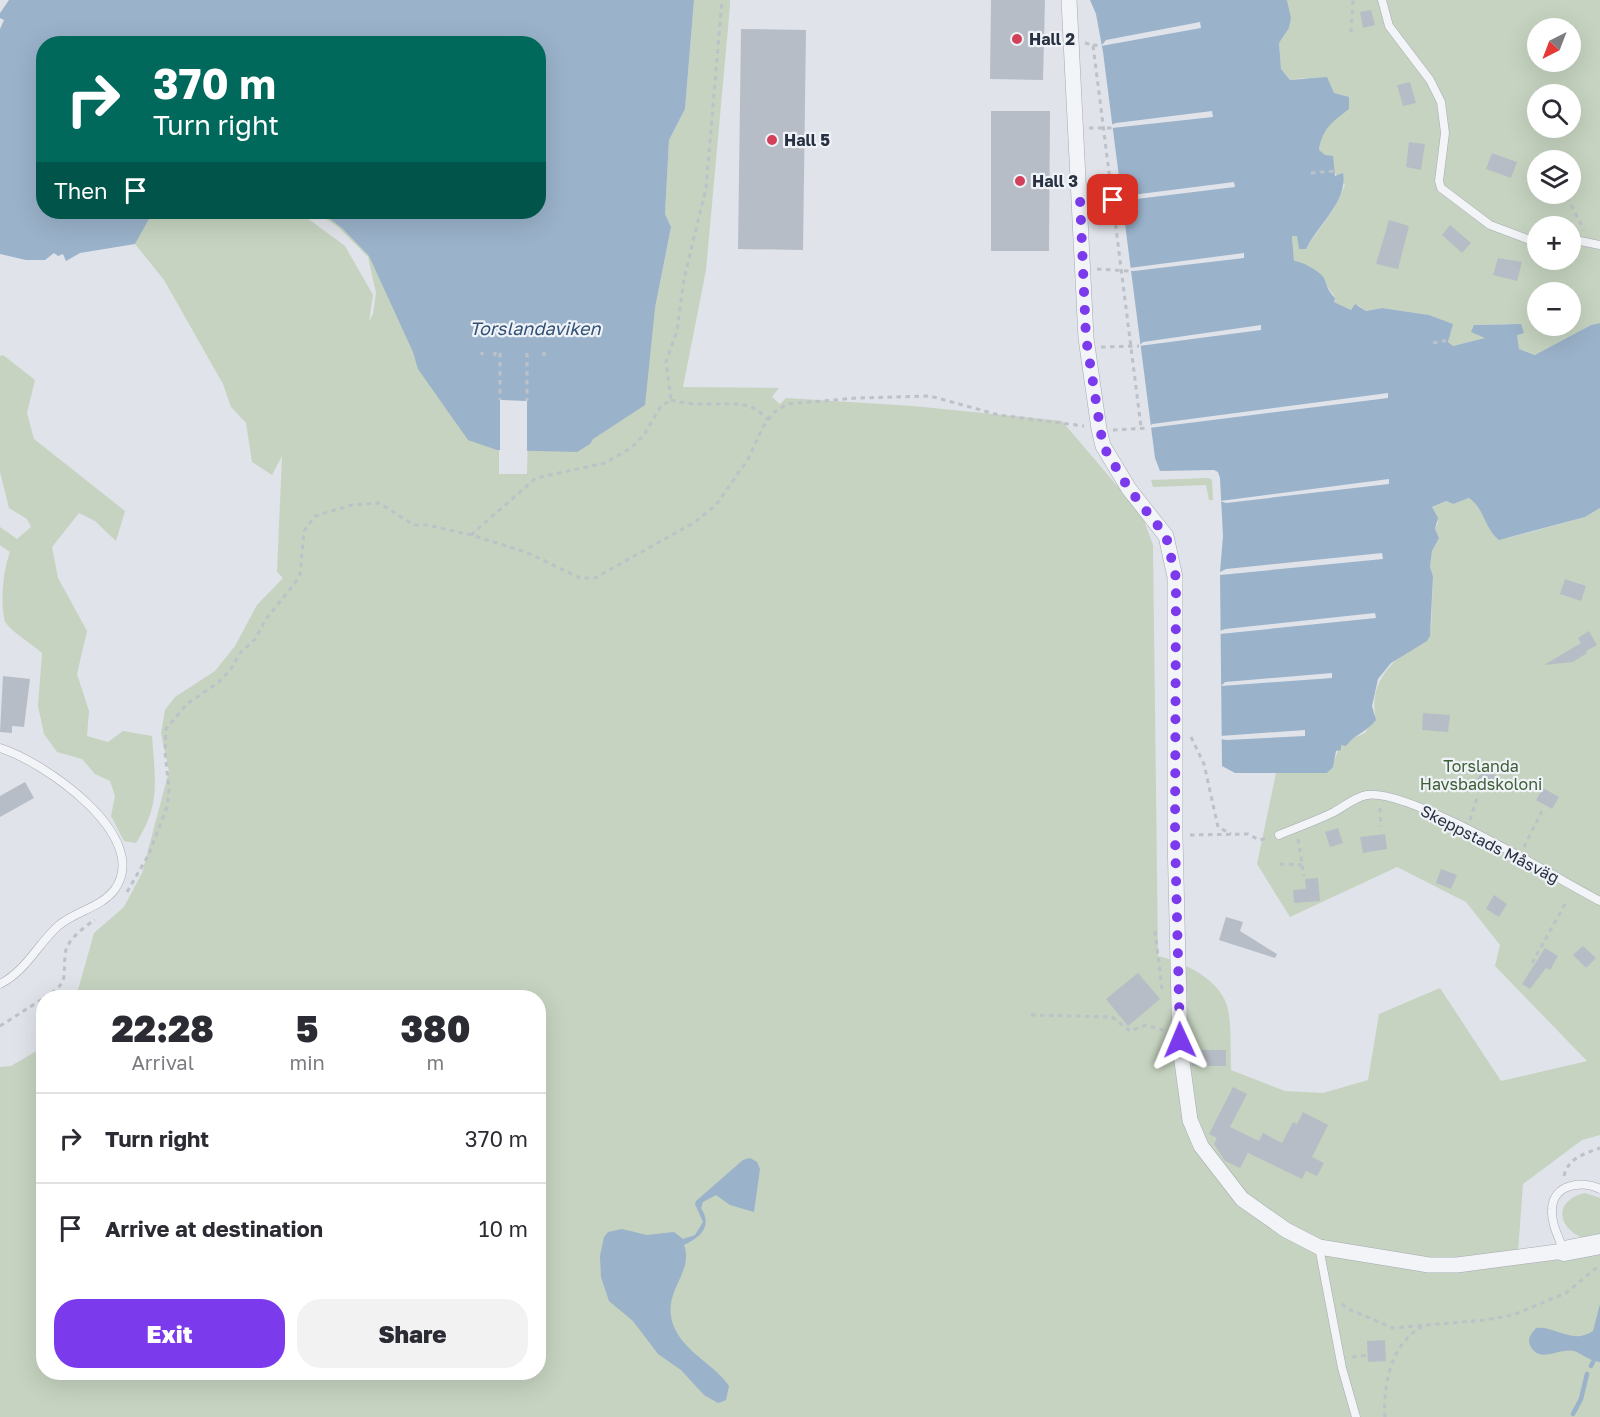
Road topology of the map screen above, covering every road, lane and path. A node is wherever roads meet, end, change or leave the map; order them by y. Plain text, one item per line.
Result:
1 (722, 0) edge
2 (1069, 0) edge
3 (1353, 0) edge
4 (1382, 0) edge
5 (1351, 32) dead end
6 (1071, 39) junction
7 (1093, 45) junction
8 (1101, 46) dead end
9 (1076, 128) junction
10 (1104, 128) junction
11 (1112, 128) dead end
12 (1335, 171) dead end
13 (1311, 173) dead end
14 (1080, 199) junction
15 (1113, 200) junction
16 (1120, 201) dead end
17 (1571, 204) edge
18 (1527, 239) edge
19 (1581, 240) edge
20 (1585, 241) junction
21 (1600, 245) edge
22 (1083, 269) junction
23 (1121, 270) junction
24 (1129, 271) dead end
25 (1449, 340) dead end
26 (1433, 343) dead end
27 (1131, 346) junction
28 (1139, 346) dead end
29 (1088, 347) junction
30 (527, 353) dead end
31 (497, 354) dead end
32 (500, 400) dead end
33 (671, 400) junction
34 (527, 401) dead end
35 (768, 420) junction
36 (1141, 427) junction
37 (1149, 428) dead end
38 (1099, 429) junction
39 (471, 535) junction
40 (1190, 734) dead end
41 (0, 748) edge
42 (1379, 795) junction
43 (1478, 795) dead end
44 (1542, 812) dead end
45 (1381, 827) dead end
46 (1296, 828) junction
47 (1466, 829) junction
48 (1231, 834) junction
49 (1175, 836) junction
50 (1279, 836) joint
51 (1519, 857) junction
52 (1280, 864) dead end
53 (1302, 865) junction
54 (1304, 876) dead end
55 (124, 898) dead end
56 (1600, 901) edge
57 (1569, 906) dead end
58 (103, 914) dead end
59 (1532, 963) dead end
60 (0, 984) edge
61 (54, 990) edge
62 (36, 1003) edge
63 (1031, 1015) dead end
64 (0, 1026) edge
65 (1180, 1040) junction
66 (1600, 1148) edge
67 (1568, 1186) junction
68 (1600, 1189) edge
69 (1600, 1244) edge
70 (1319, 1247) junction
71 (1564, 1251) junction
72 (1600, 1265) edge
73 (1328, 1292) junction
74 (1424, 1327) junction
75 (1368, 1355) dead end
76 (1341, 1358) junction
77 (1356, 1417) edge
78 (1385, 1417) edge

1 - 33 path
2 - 6 street
3 - 5 path
4 - 18 lane
6 - 7 path
6 - 9 street
7 - 8 path
7 - 10 path
9 - 10 path
9 - 14 street
10 - 11 path
10 - 15 path
12 - 13 path
14 - 15 path
14 - 22 street
15 - 16 path
15 - 23 path
17 - 20 path
19 - 20 lane
20 - 21 lane
22 - 23 path
22 - 29 street
23 - 24 path
23 - 27 path
25 - 26 path
27 - 28 path
27 - 29 path
27 - 36 path
29 - 38 street
30 - 34 path
31 - 32 path
33 - 35 path
33 - 39 path
35 - 38 path
35 - 39 path
36 - 37 path
36 - 38 path
38 - 49 street
39 - 55 path
40 - 48 path
41 - 60 lane
42 - 45 path
42 - 46 lane
42 - 47 lane, Skeppstads Måsväg
43 - 47 path
44 - 51 path
46 - 50 lane
46 - 53 path
47 - 51 lane, Skeppstads Måsväg
48 - 49 path
48 - 50 path
49 - 65 street
51 - 56 lane, Skeppstads Måsväg
52 - 53 path
53 - 54 path
57 - 59 path
58 - 61 path
62 - 64 path
63 - 65 path
65 - 70 street
66 - 67 path
67 - 68 lane
67 - 71 lane
69 - 71 street
70 - 71 street
70 - 73 lane
72 - 74 path
73 - 74 path
73 - 76 lane
74 - 78 path
75 - 76 path
76 - 77 lane

